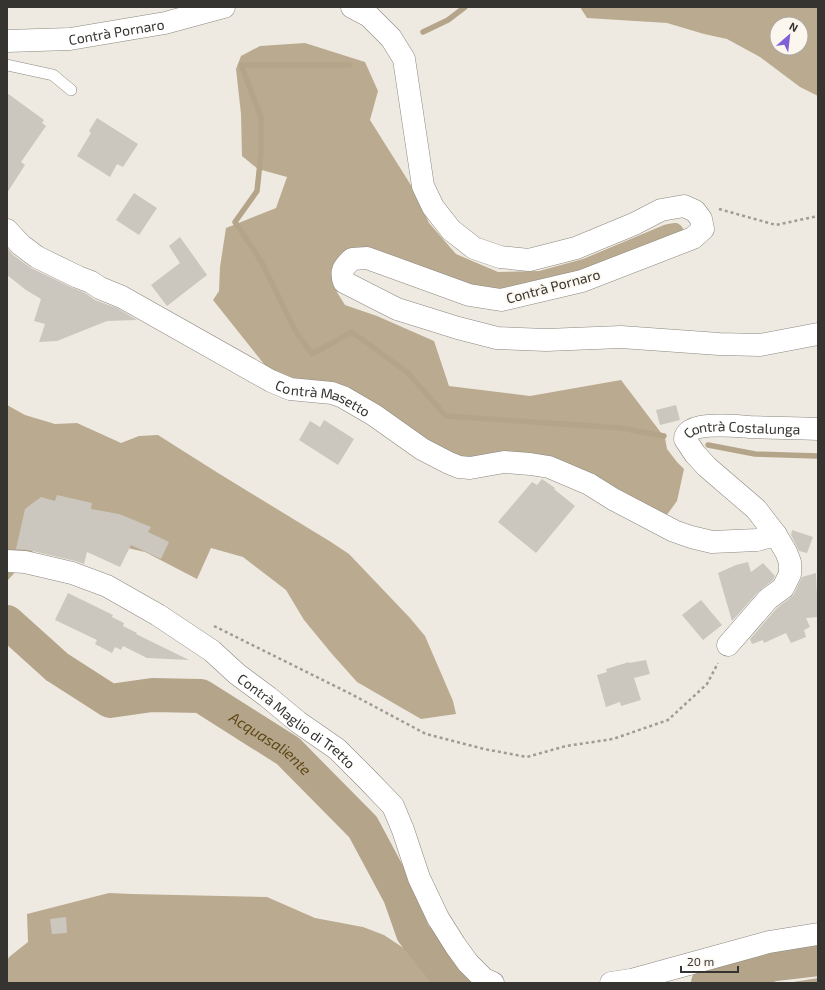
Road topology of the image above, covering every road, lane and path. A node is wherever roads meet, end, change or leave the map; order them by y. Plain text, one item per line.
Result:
1 (224, 7) edge
2 (352, 7) edge
3 (7, 41) edge
4 (7, 65) edge
5 (71, 90) dead end
6 (818, 216) edge
7 (701, 219) junction
8 (7, 230) edge
9 (818, 334) edge
10 (818, 429) edge
11 (776, 535) junction
12 (7, 562) edge
13 (214, 626) dead end
14 (728, 645) joint
15 (818, 934) edge
16 (493, 983) edge
17 (611, 983) edge

1 - 3 street, Contrà Pornaro
2 - 7 street
4 - 5 lane
6 - 7 path
7 - 9 street, Contrà Pornaro
8 - 11 street, Contrà Masetto
10 - 11 street, Contrà Costalunga
11 - 14 street, Contrà Costalunga
12 - 16 street, Contrà Maglio di Tretto
13 - 14 path
15 - 17 street

